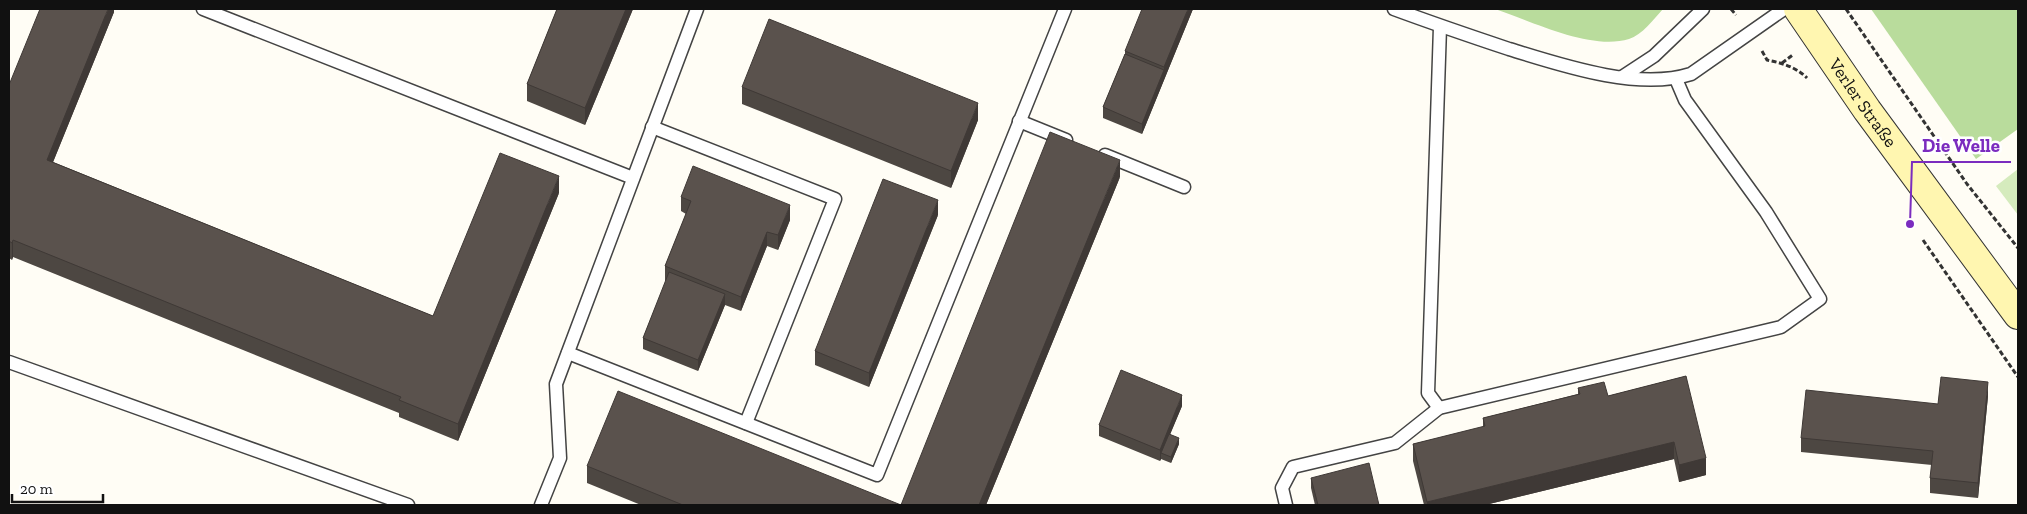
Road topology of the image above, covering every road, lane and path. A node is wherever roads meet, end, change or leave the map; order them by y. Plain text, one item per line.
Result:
1 (203, 9) edge
2 (697, 9) edge
3 (1065, 9) edge
4 (1394, 9) edge
5 (1703, 9) edge
6 (1731, 9) edge
7 (1784, 9) edge
8 (1798, 9) edge
9 (1846, 9) edge
10 (1736, 15) dead end
11 (1440, 26) junction
12 (1764, 53) dead end
13 (1788, 58) dead end
14 (1782, 63) junction
15 (1622, 77) junction
16 (1676, 79) junction
17 (1812, 83) dead end
18 (1020, 121) junction
19 (652, 127) junction
20 (1074, 143) edge
21 (1093, 150) edge
22 (633, 178) junction
23 (1184, 187) dead end
24 (2018, 248) edge
25 (2018, 315) edge
26 (568, 353) junction
27 (9, 362) edge
28 (1439, 408) junction
29 (746, 423) junction
30 (408, 505) edge
31 (541, 505) edge
32 (1286, 505) edge

1 - 22 lane
2 - 19 lane
3 - 18 lane
4 - 11 lane
5 - 15 lane
6 - 10 path
7 - 16 lane
8 - 25 main road, Verler Straße
9 - 24 path
11 - 15 lane
11 - 28 lane
12 - 14 path
13 - 14 path
14 - 17 path
15 - 16 lane
16 - 28 lane
18 - 20 lane
18 - 29 lane
19 - 22 lane
19 - 29 lane
21 - 23 lane
22 - 26 lane
26 - 29 lane
26 - 31 lane
27 - 30 lane
28 - 32 lane

